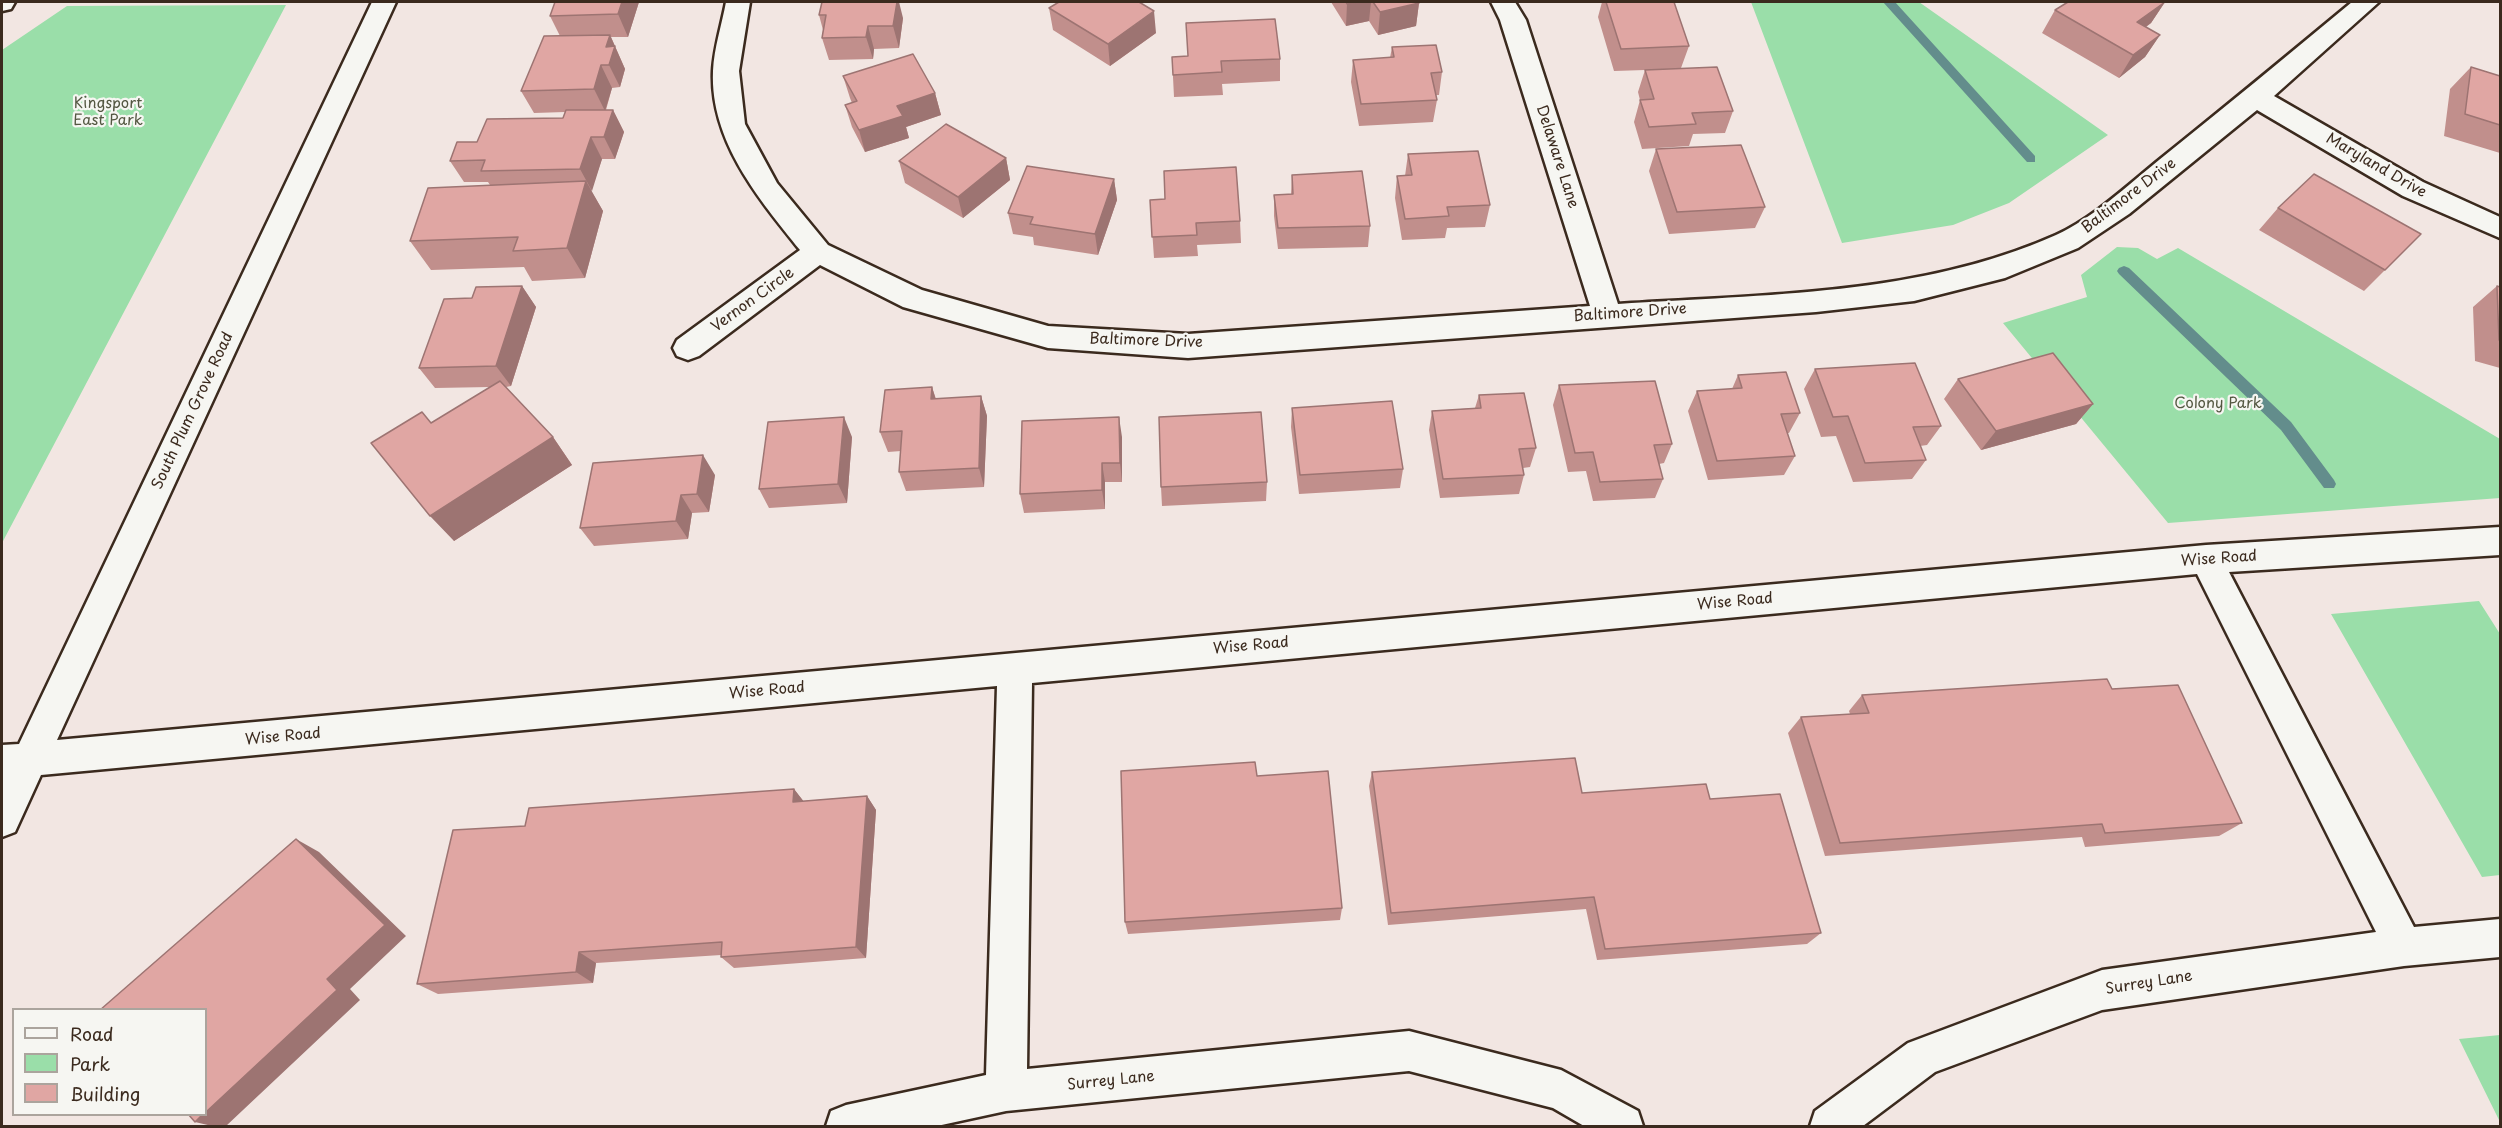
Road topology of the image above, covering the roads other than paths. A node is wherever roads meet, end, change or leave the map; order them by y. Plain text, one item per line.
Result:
1 (384, 2) edge
2 (738, 2) edge
3 (1503, 2) edge
4 (2367, 2) edge
5 (2256, 97) junction
6 (2500, 228) edge
7 (818, 252) junction
8 (1607, 314) junction
9 (688, 348) dead end
10 (2500, 541) edge
11 (2206, 559) junction
12 (1015, 668) junction
13 (15, 761) edge
14 (2, 820) edge
15 (2500, 939) edge
16 (2404, 947) junction
17 (1006, 1092) junction
18 (846, 1126) edge
19 (1623, 1126) edge
20 (1830, 1126) edge

1 - 13 street, South Plum Grove Road
2 - 7 street
3 - 8 street, Delaware Lane
4 - 5 street, Baltimore Drive
5 - 6 street, Maryland Drive
5 - 8 street, Baltimore Drive
7 - 8 street, Baltimore Drive
7 - 9 street, Vernon Circle
10 - 11 street, Wise Road
11 - 12 street, Wise Road
11 - 16 street
12 - 13 street, Wise Road
12 - 17 street
13 - 14 street, South Plum Grove Road
15 - 16 street, Surrey Lane
16 - 20 street, Surrey Lane
17 - 18 street, Surrey Lane
17 - 19 street, Surrey Lane

